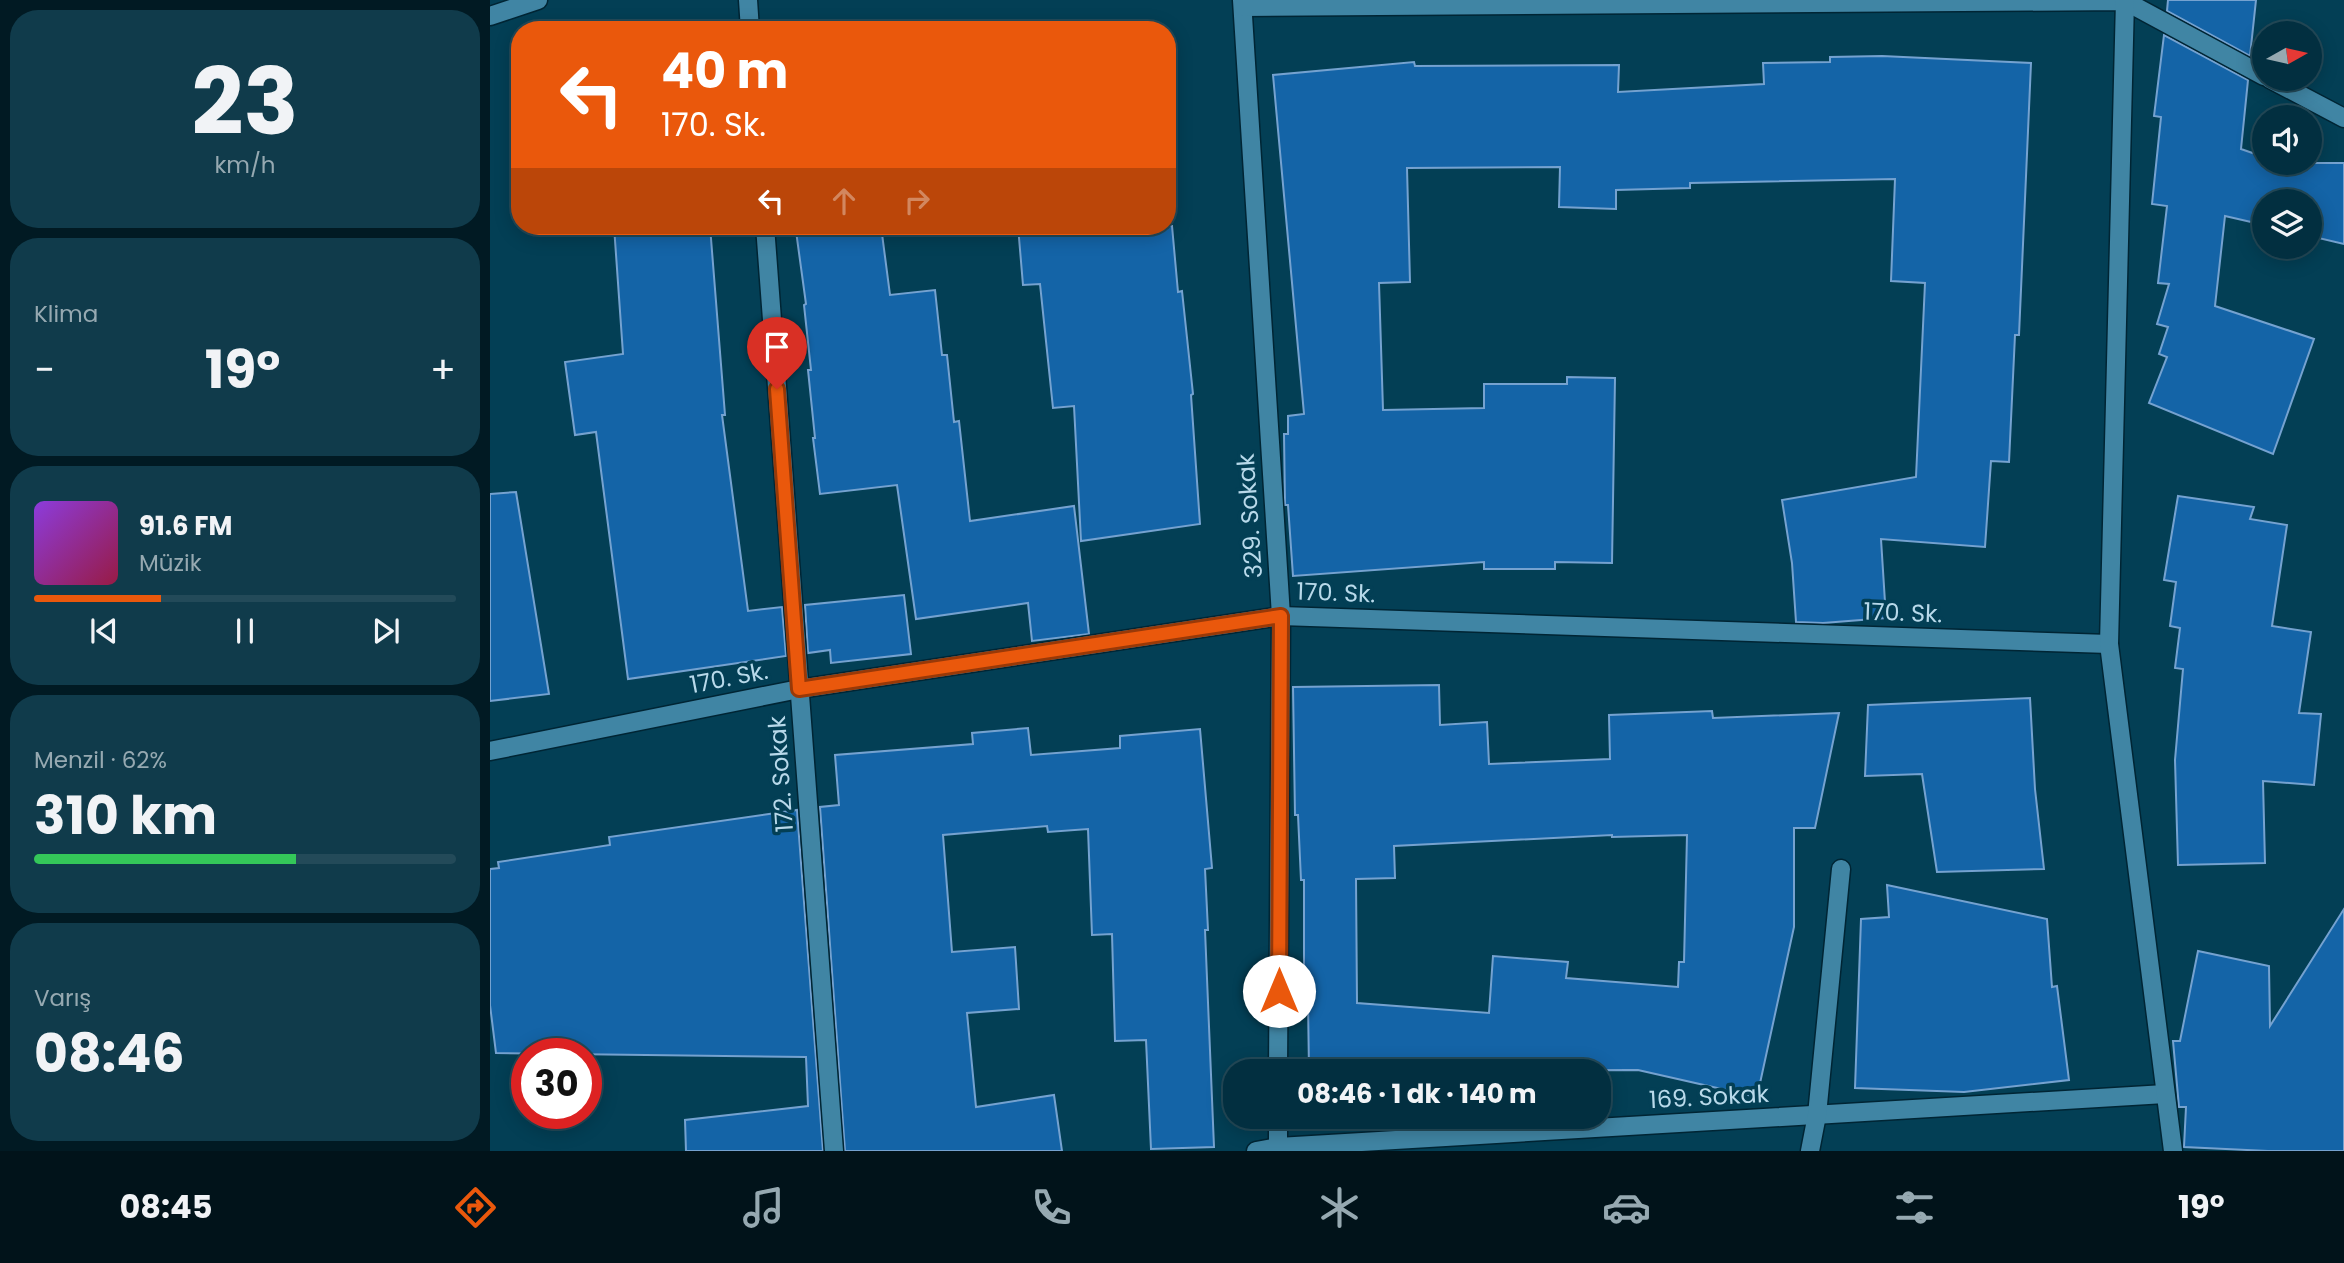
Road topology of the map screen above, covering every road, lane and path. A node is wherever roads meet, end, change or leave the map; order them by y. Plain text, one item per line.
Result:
1 (538, 0) edge
2 (748, 0) edge
3 (2125, 0) edge
4 (1242, 3) edge
5 (490, 16) edge
6 (749, 21) edge
7 (2252, 69) edge
8 (2293, 91) edge
9 (2344, 118) edge
10 (766, 235) edge
11 (1281, 616) junction
12 (2109, 644) junction
13 (799, 689) junction
14 (490, 751) edge
15 (1841, 869) dead end
16 (1278, 1059) edge
17 (2165, 1094) junction
18 (1818, 1115) junction
19 (1278, 1129) edge
20 (1278, 1149) edge
21 (834, 1151) edge
22 (1256, 1151) edge
23 (1810, 1151) edge
24 (2173, 1151) edge

1 - 5 street
2 - 6 street
3 - 4 street
3 - 7 street
3 - 12 street
4 - 11 street, 329. Sokak
8 - 9 street
10 - 13 street, 172. Sokak
11 - 12 street, 170. Sk.
11 - 13 street, 170. Sk.
11 - 16 street, 329. Sokak
12 - 17 street
13 - 14 street, 170. Sk.
13 - 21 street, 172. Sokak
15 - 18 street
17 - 18 street, 169. Sokak
17 - 24 street
18 - 20 street, 169. Sokak
18 - 23 street
19 - 20 street
20 - 22 street, 169. Sokak

